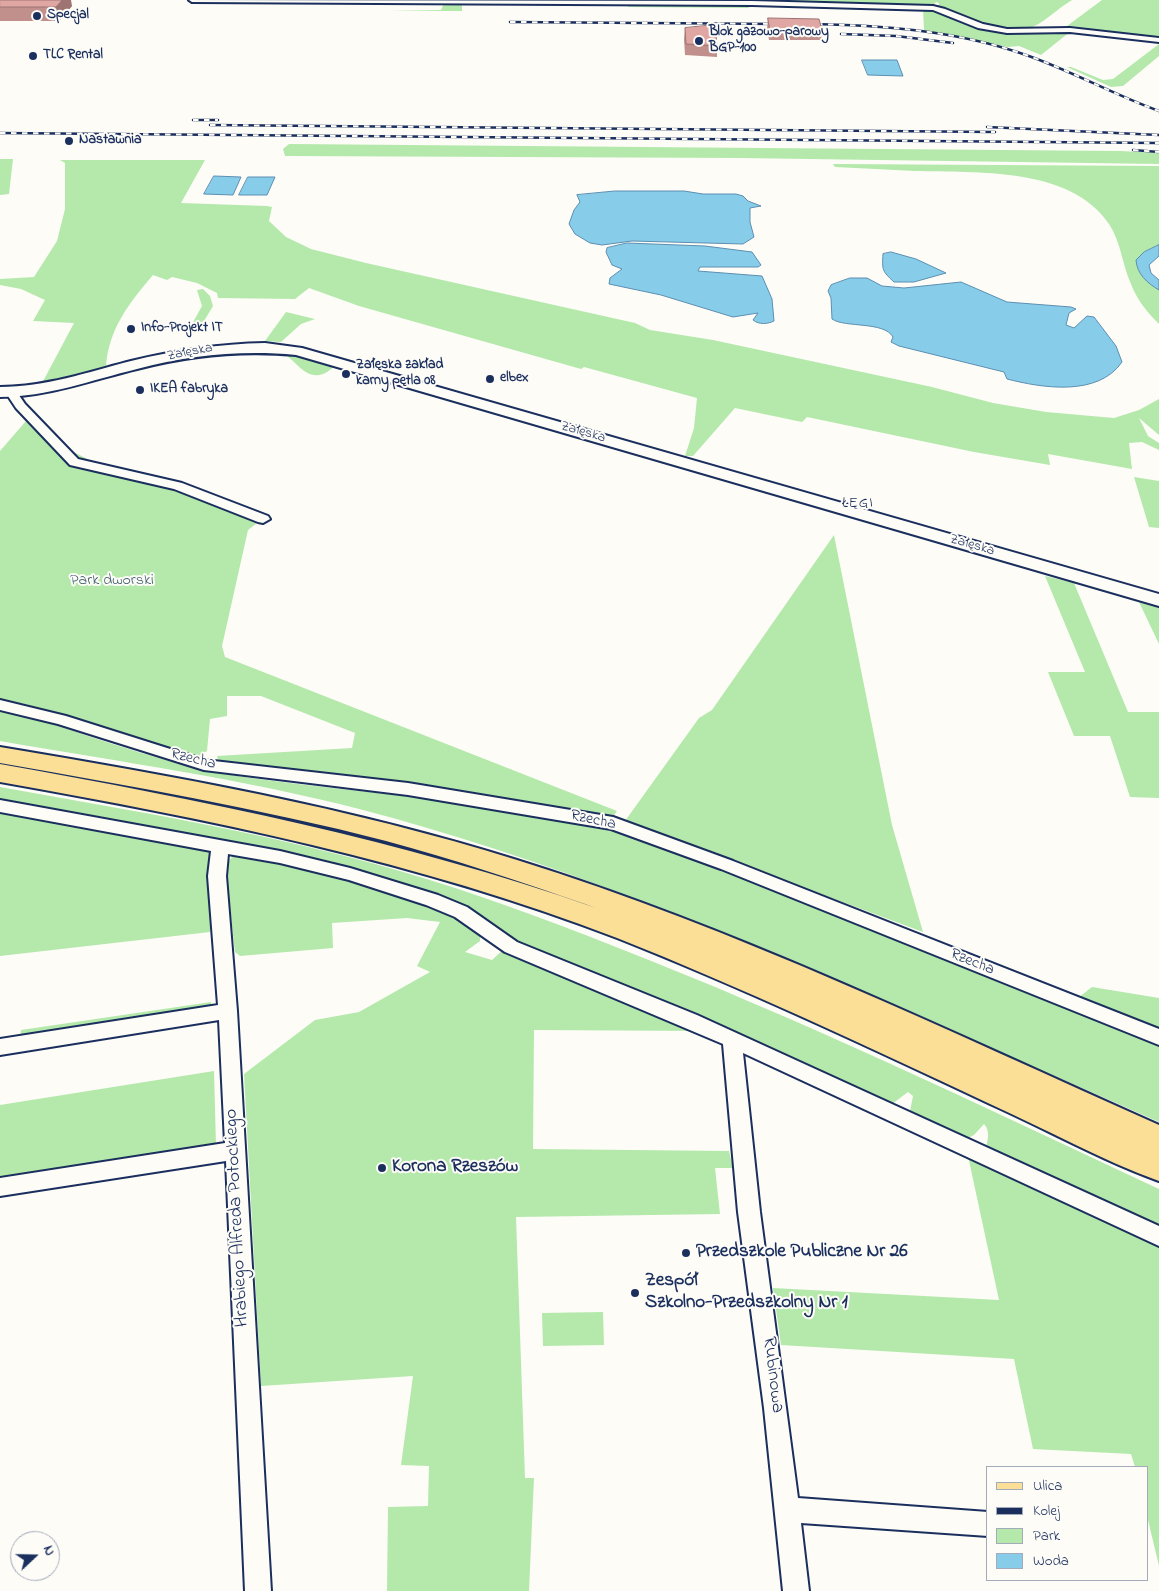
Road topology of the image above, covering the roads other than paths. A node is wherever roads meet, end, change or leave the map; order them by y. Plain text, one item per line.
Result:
1 (192, 0) edge
2 (1159, 40) edge
3 (6, 392) edge
4 (263, 519) dead end
5 (1159, 600) edge
6 (0, 705) edge
7 (0, 755) edge
8 (0, 773) edge
9 (0, 806) edge
10 (220, 846) junction
11 (228, 1011) junction
12 (1159, 1037) edge
13 (732, 1039) junction
14 (0, 1046) edge
15 (1159, 1140) edge
16 (234, 1151) junction
17 (1159, 1167) edge
18 (0, 1187) edge
19 (1159, 1236) edge
20 (787, 1510) junction
21 (986, 1524) edge
22 (258, 1591) edge
23 (796, 1591) edge

1 - 2 street
3 - 4 street
3 - 5 street, Załęska
6 - 12 street, Rzecha
7 - 15 main road
8 - 17 main road
9 - 10 street
10 - 11 street, Hrabiego Alfreda Potockiego
10 - 13 street
11 - 14 street
11 - 16 street, Hrabiego Alfreda Potockiego
13 - 19 street
13 - 20 street, Rubinowa
16 - 18 street
16 - 22 street, Hrabiego Alfreda Potockiego
20 - 21 street
20 - 23 street, Rubinowa

